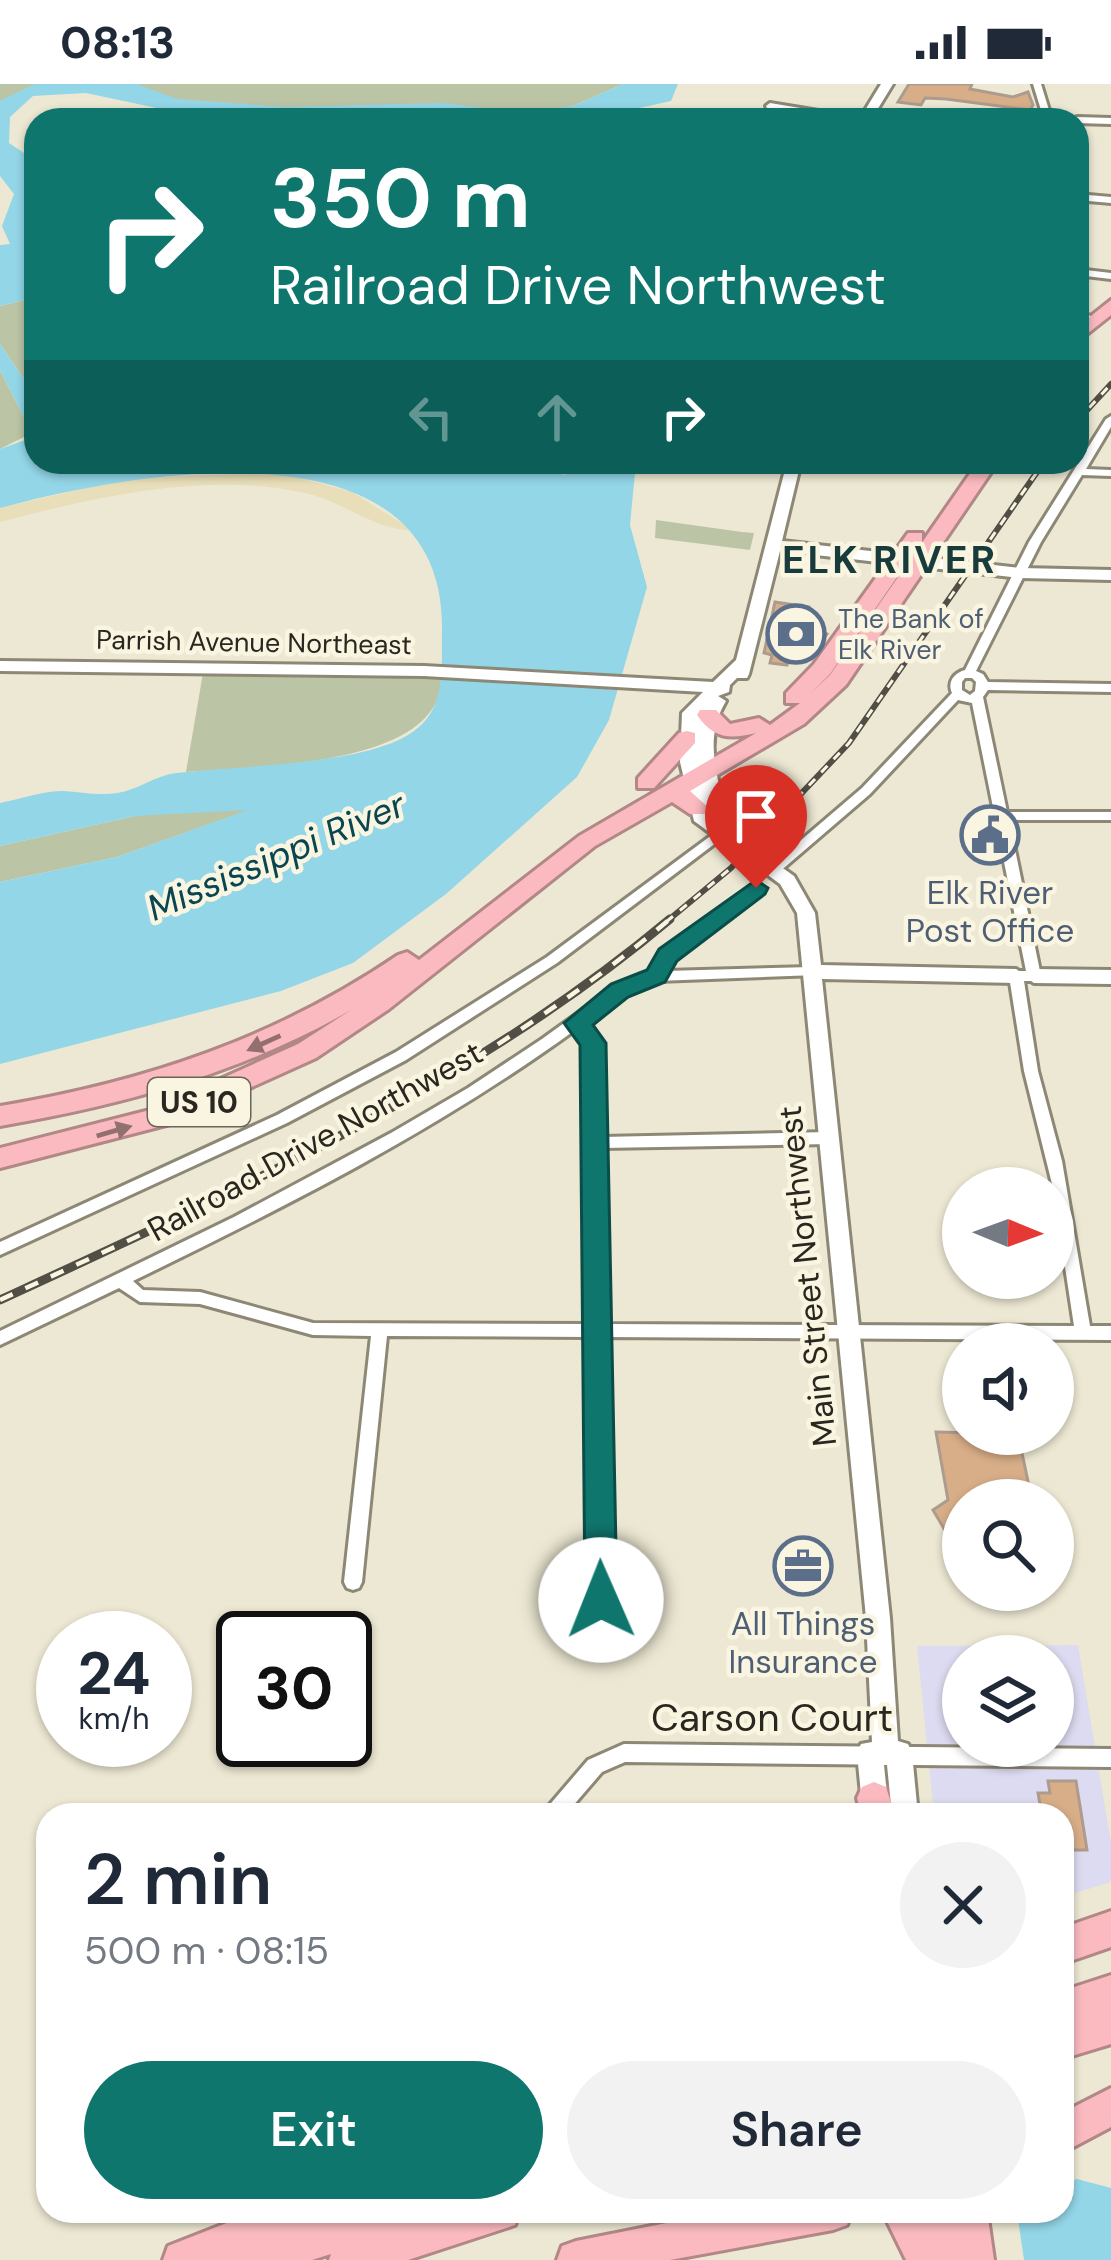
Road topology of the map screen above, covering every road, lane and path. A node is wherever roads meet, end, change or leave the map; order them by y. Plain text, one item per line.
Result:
1 (770, 106) dead end
2 (782, 108) edge
3 (1111, 279) edge
4 (1089, 306) edge
5 (1111, 419) edge
6 (1089, 458) edge
7 (791, 474) edge
8 (959, 474) edge
9 (978, 474) edge
10 (1080, 474) edge
11 (772, 545) junction
12 (910, 560) junction
13 (1021, 573) junction
14 (1111, 575) edge
15 (0, 666) edge
16 (968, 675) junction
17 (686, 684) junction
18 (723, 688) junction
19 (1111, 688) edge
20 (982, 691) junction
21 (958, 693) junction
22 (703, 708) junction
23 (759, 725) junction
24 (696, 760) junction
25 (656, 788) junction
26 (698, 809) junction
27 (1003, 816) junction
28 (1111, 816) edge
29 (720, 833) junction
30 (773, 869) junction
31 (756, 888) dead end
32 (812, 972) junction
33 (656, 976) junction
34 (1025, 976) junction
35 (1111, 977) edge
36 (577, 1023) junction
37 (0, 1116) edge
38 (829, 1138) junction
39 (595, 1143) junction
40 (0, 1158) edge
41 (0, 1249) edge
42 (120, 1280) junction
43 (595, 1329) junction
44 (849, 1329) junction
45 (380, 1330) junction
46 (1083, 1334) junction
47 (1111, 1334) edge
48 (0, 1338) edge
49 (353, 1582) dead end
50 (601, 1600) dead end
51 (885, 1753) junction
52 (1111, 1758) edge
53 (563, 1803) edge
54 (883, 1803) edge
55 (1111, 1919) edge
56 (1074, 1927) edge
57 (1111, 1929) edge
58 (1074, 1942) edge
59 (1111, 1993) edge
60 (1074, 2004) edge
61 (1111, 2026) edge
62 (1074, 2038) edge
63 (276, 2223) edge
64 (369, 2223) edge
65 (464, 2223) edge
66 (714, 2223) edge
67 (777, 2223) edge
68 (910, 2223) edge
69 (923, 2223) edge
70 (941, 2223) edge
71 (952, 2223) edge
72 (964, 2223) edge
73 (967, 2223) edge
74 (652, 2244) junction
75 (182, 2260) edge
76 (251, 2260) edge
77 (348, 2260) edge
78 (576, 2260) edge
79 (926, 2260) edge
80 (946, 2260) edge
81 (957, 2260) edge
82 (966, 2260) edge
83 (975, 2260) edge

1 - 2 street
3 - 4 highway
5 - 6 street
7 - 11 main road
8 - 12 highway, US 10
9 - 12 highway, US 10
10 - 13 street
11 - 12 main road
11 - 18 main road
12 - 13 main road
12 - 23 highway, US 10
12 - 24 highway, US 10
13 - 14 main road
13 - 16 street
15 - 17 main road, Parrish Avenue Northeast
16 - 20 street
16 - 21 street
17 - 18 main road, Parrish Avenue Northeast
17 - 22 main road
18 - 22 main road
19 - 20 street
20 - 21 street
20 - 27 street
21 - 30 street
22 - 23 highway
22 - 24 main road
23 - 24 highway, US 10
24 - 25 highway, US 10
24 - 26 main road
24 - 29 main road
25 - 26 highway
25 -> 37 highway, US 10
40 -> 25 highway, US 10
26 - 29 main road, Main Street Northwest
27 - 28 street
27 - 34 street
29 - 30 main road, Main Street Northwest
29 - 41 street
30 - 32 main road, Main Street Northwest
31 - 33 street, Railroad Drive Northwest
32 - 33 street
32 - 34 main road
32 - 38 main road, Main Street Northwest
33 - 36 street, Railroad Drive Northwest
34 - 35 main road
34 - 46 street
36 - 39 street
36 - 42 street, Railroad Drive Northwest
38 - 39 street
38 - 44 main road, Main Street Northwest
39 - 43 street
42 - 45 street
42 - 48 street, Railroad Drive Northwest
43 - 44 street
43 - 45 street
43 - 50 street
44 - 46 street
44 - 51 main road, Main Street Northwest
45 - 49 street
46 - 47 street
51 - 52 street, Carson Court
51 - 53 street, Carson Court
51 - 54 main road, Main Street Northwest
55 - 56 highway
57 - 58 highway
59 - 60 highway
61 - 62 highway
63 - 75 highway
64 - 76 highway
65 - 77 highway
66 - 74 highway
67 - 74 highway
68 - 79 highway
69 - 79 main road
70 - 80 highway
71 - 81 highway
72 - 82 main road
73 - 83 highway
74 - 78 highway

